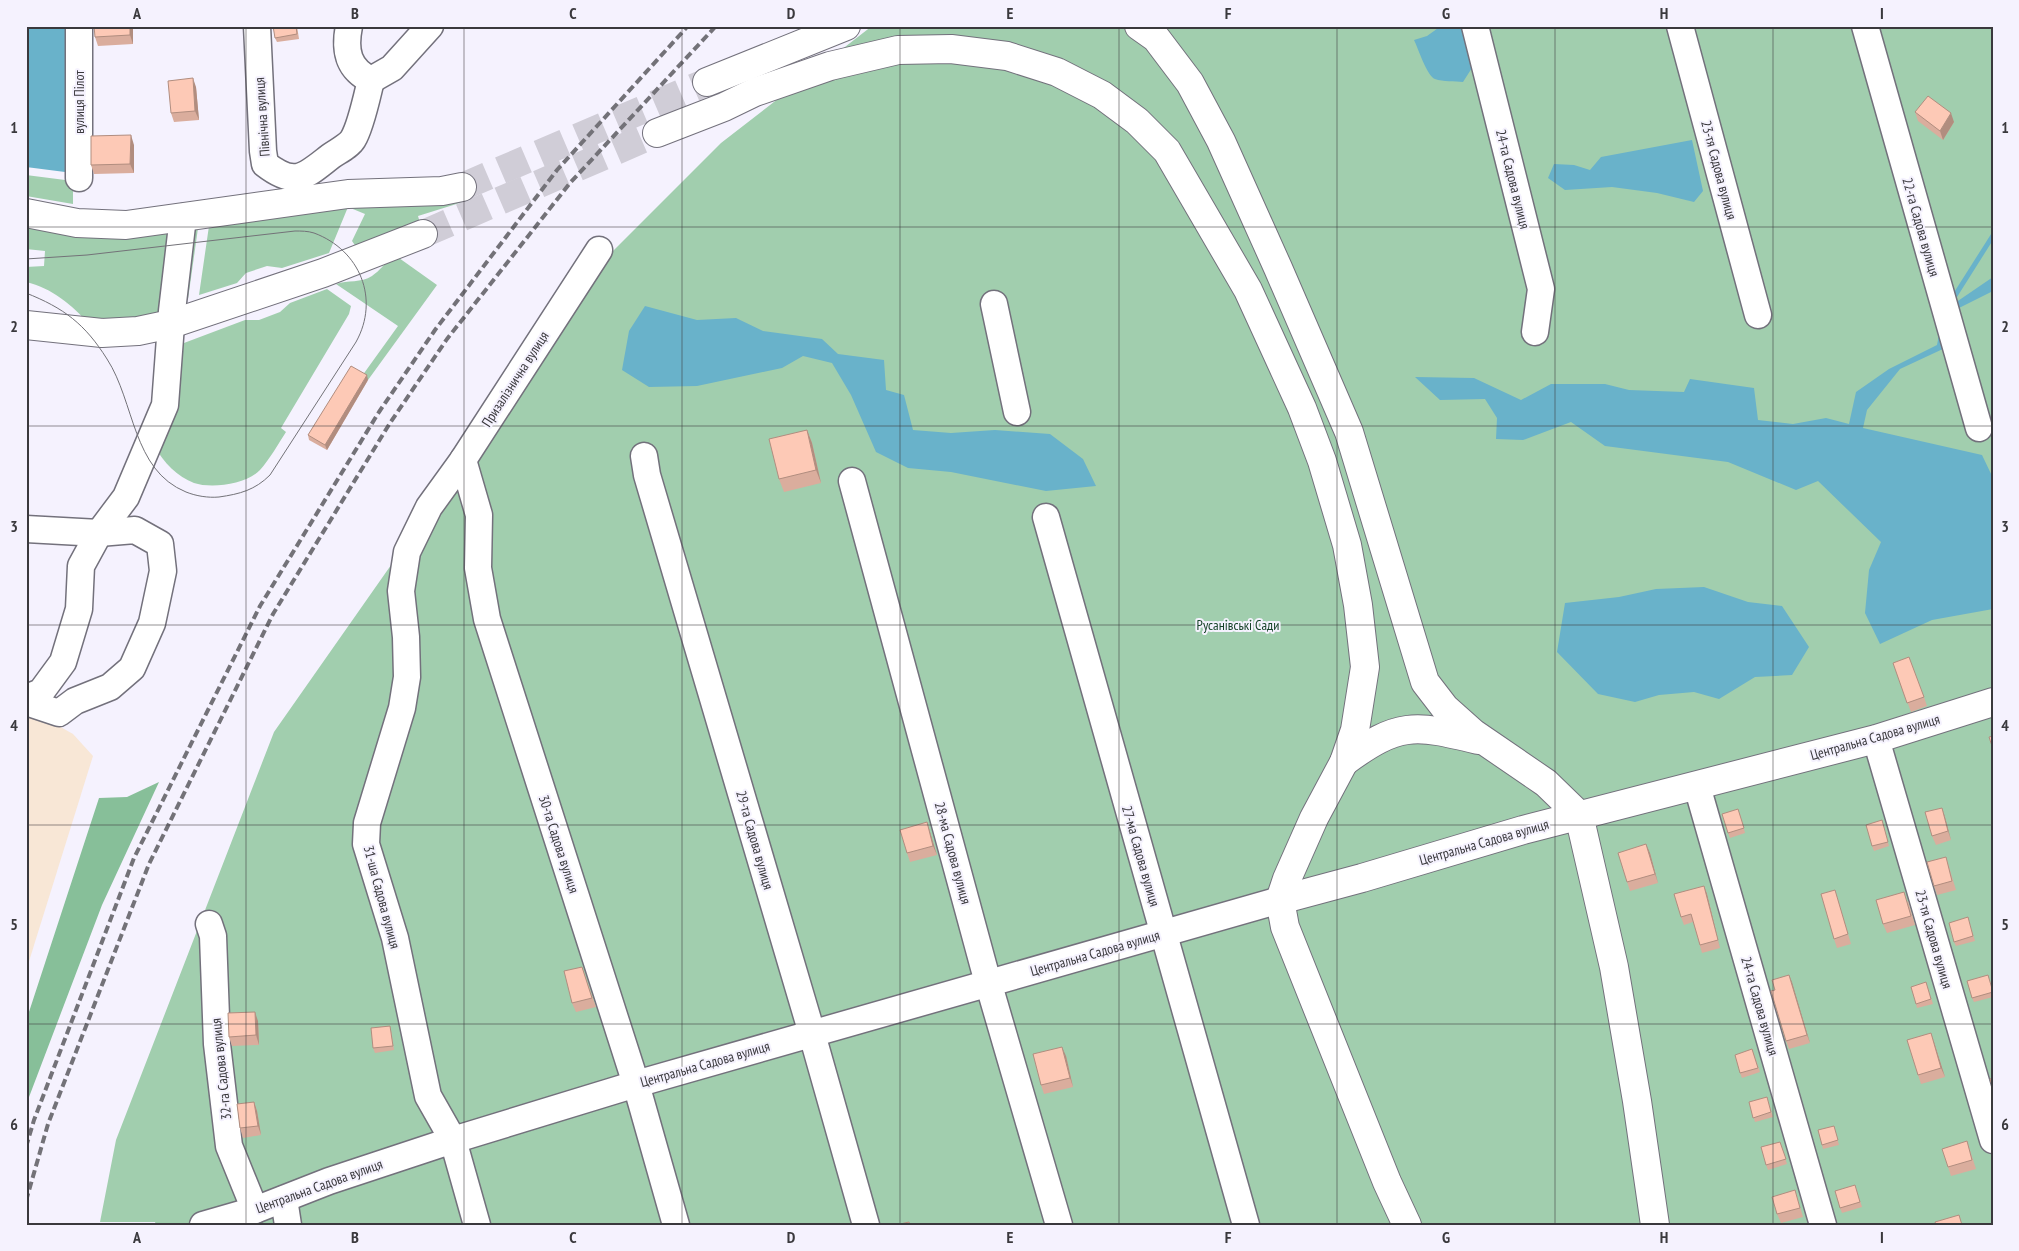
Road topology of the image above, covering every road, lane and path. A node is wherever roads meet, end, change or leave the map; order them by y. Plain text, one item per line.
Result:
1 (79, 26) edge
2 (257, 26) edge
3 (349, 26) edge
4 (430, 26) edge
5 (846, 26) edge
6 (1139, 26) edge
7 (1475, 26) edge
8 (1680, 26) edge
9 (1865, 26) edge
10 (371, 80) junction
11 (707, 82) tunnel mouth
12 (657, 133) tunnel mouth
13 (79, 178) dead end
14 (462, 187) tunnel mouth
15 (26, 213) edge
16 (183, 217) junction
17 (423, 234) tunnel mouth
18 (599, 250) dead end
19 (994, 304) dead end
20 (1758, 314) dead end
21 (171, 324) junction
22 (26, 325) edge
23 (1535, 332) dead end
24 (1017, 412) dead end
25 (1979, 428) dead end
26 (644, 456) dead end
27 (463, 460) junction
28 (852, 481) dead end
29 (429, 507) joint
30 (1046, 517) dead end
31 (26, 529) edge
32 (99, 533) junction
33 (26, 698) edge
34 (26, 702) edge
35 (1993, 702) edge
36 (1876, 739) junction
37 (1484, 742) junction
38 (1344, 762) junction
39 (1697, 786) junction
40 (1579, 815) junction
41 (1280, 900) junction
42 (208, 924) dead end
43 (1163, 934) junction
44 (988, 983) junction
45 (812, 1034) junction
46 (636, 1084) junction
47 (453, 1140) junction
48 (1993, 1140) edge
49 (284, 1198) junction
50 (255, 1210) junction
51 (203, 1225) edge
52 (288, 1225) edge
53 (477, 1225) edge
54 (676, 1225) edge
55 (866, 1225) edge
56 (1058, 1225) edge
57 (1246, 1225) edge
58 (1407, 1225) edge
59 (1655, 1225) edge
60 (1823, 1225) edge

1 - 13 street, вулиця Пілот
2 - 10 street, Північна вулиця
3 - 10 street
4 - 10 street
5 - 11 main road
6 - 37 main road
7 - 23 street, 24-та Садова вулиця
8 - 20 street, 23-тя Садова вулиця
9 - 25 street, 22-га Садова вулиця
12 - 38 main road
14 - 16 main road
15 - 16 main road
16 - 21 street
17 - 21 main road
18 - 27 street, Призалізнична вулиця
19 - 24 street
21 - 22 main road
21 - 32 street
26 - 45 street, 29-та Садова вулиця
27 - 29 street, Призалізнична вулиця
27 - 46 street, 30-та Садова вулиця
28 - 44 street, 28-ма Садова вулиця
29 - 47 street, 31-ша Садова вулиця
30 - 43 street, 27-ма Садова вулиця
31 - 32 street
32 - 33 street
32 - 34 street
35 - 36 main road, Центральна Садова вулиця
36 - 39 main road, Центральна Садова вулиця
36 - 48 street, 23-тя Садова вулиця
37 - 38 main road
37 - 40 main road
38 - 41 main road
39 - 40 main road, Центральна Садова вулиця
39 - 60 street, 24-та Садова вулиця
40 - 41 main road, Центральна Садова вулиця
40 - 59 main road
41 - 43 street, Центральна Садова вулиця
41 - 58 main road
42 - 50 street, 32-га Садова вулиця
43 - 44 street, Центральна Садова вулиця
43 - 57 street, 27-ма Садова вулиця
44 - 45 street, Центральна Садова вулиця
44 - 56 street, 28-ма Садова вулиця
45 - 46 street, Центральна Садова вулиця
45 - 55 street, 29-та Садова вулиця
46 - 47 street, Центральна Садова вулиця
46 - 54 street, 30-та Садова вулиця
47 - 49 street, Центральна Садова вулиця
47 - 53 street, 31-ша Садова вулиця
49 - 50 street, Центральна Садова вулиця
49 - 52 street
50 - 51 street, Центральна Садова вулиця

